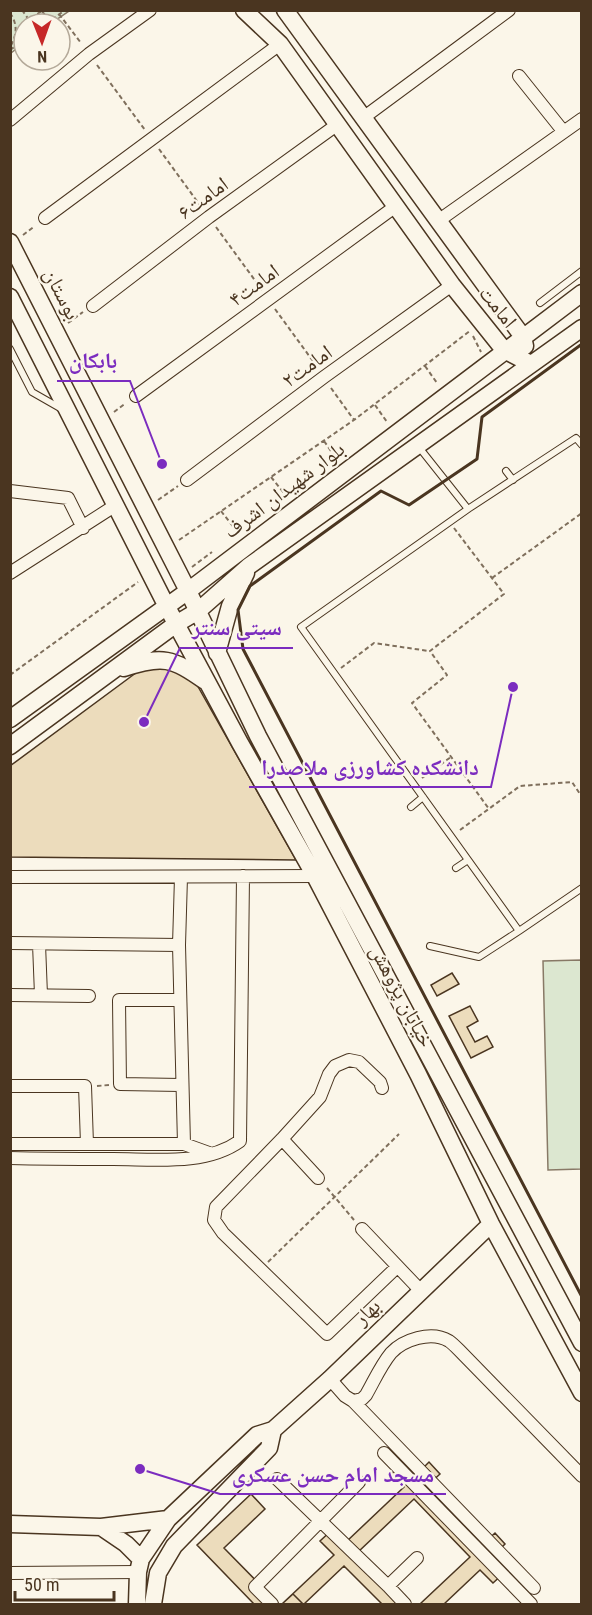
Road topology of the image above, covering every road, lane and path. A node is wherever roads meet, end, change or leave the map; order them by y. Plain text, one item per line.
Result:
1 (22, 10) edge
2 (150, 10) edge
3 (244, 10) edge
4 (509, 10) edge
5 (42, 11) edge
6 (287, 11) edge
7 (280, 44) junction
8 (519, 76) dead end
9 (363, 118) junction
10 (582, 119) edge
11 (10, 120) edge
12 (338, 124) junction
13 (563, 131) junction
14 (396, 206) junction
15 (45, 218) joint
16 (438, 221) junction
17 (11, 243) edge
18 (582, 271) edge
19 (569, 280) junction
20 (452, 285) junction
21 (581, 294) edge
22 (10, 297) edge
23 (540, 303) dead end
24 (93, 306) joint
25 (482, 321) junction
26 (582, 328) edge
27 (56, 331) junction
28 (523, 337) junction
29 (10, 349) edge
30 (504, 350) junction
31 (531, 364) junction
32 (425, 366) junction
33 (441, 389) dead end
34 (136, 396) joint
35 (375, 405) junction
36 (70, 413) junction
37 (102, 421) junction
38 (390, 426) dead end
39 (579, 436) edge
40 (324, 441) junction
41 (418, 445) junction
42 (582, 446) edge
43 (339, 462) dead end
44 (125, 468) junction
45 (506, 471) dead end
46 (271, 477) junction
47 (187, 480) joint
48 (513, 480) junction
49 (105, 481) junction
50 (10, 491) edge
51 (288, 498) dead end
52 (116, 505) junction
53 (146, 508) junction
54 (468, 509) junction
55 (221, 511) junction
56 (582, 513) edge
57 (450, 522) junction
58 (82, 528) junction
59 (239, 534) dead end
60 (166, 548) junction
61 (249, 566) junction
62 (10, 573) edge
63 (150, 573) junction
64 (492, 578) junction
65 (188, 591) junction
66 (166, 605) junction
67 (198, 611) junction
68 (176, 624) junction
69 (430, 651) junction
70 (217, 653) junction
71 (109, 673) junction
72 (334, 673) junction
73 (10, 675) edge
74 (208, 682) junction
75 (10, 719) edge
76 (10, 746) edge
77 (451, 757) junction
78 (414, 784) junction
79 (423, 797) junction
80 (582, 797) edge
81 (411, 807) dead end
82 (489, 809) junction
83 (452, 836) junction
84 (468, 860) junction
85 (456, 868) dead end
86 (243, 876) junction
87 (315, 876) junction
88 (10, 877) edge
89 (182, 877) junction
90 (582, 888) edge
91 (519, 931) junction
92 (10, 943) edge
93 (39, 944) junction
94 (179, 945) junction
95 (430, 946) dead end
96 (10, 995) edge
97 (41, 995) junction
98 (89, 996) dead end
99 (180, 1000) junction
100 (120, 1084) junction
101 (181, 1085) junction
102 (10, 1086) edge
103 (85, 1086) junction
104 (382, 1088) dead end
105 (399, 1134) dead end
106 (282, 1139) junction
107 (10, 1144) edge
108 (87, 1144) junction
109 (184, 1144) junction
110 (213, 1154) junction
111 (10, 1158) edge
112 (318, 1178) joint
113 (335, 1196) junction
114 (491, 1224) junction
115 (362, 1229) joint
116 (398, 1267) junction
117 (260, 1269) junction
118 (421, 1291) junction
119 (582, 1342) edge
120 (330, 1379) junction
121 (582, 1393) edge
122 (352, 1401) junction
123 (273, 1430) junction
124 (384, 1453) dead end
125 (582, 1476) edge
126 (277, 1479) dead end
127 (359, 1482) dead end
128 (168, 1519) junction
129 (319, 1521) junction
130 (10, 1524) edge
131 (101, 1527) junction
132 (417, 1558) dead end
133 (140, 1565) junction
134 (10, 1573) edge
135 (388, 1586) junction
136 (534, 1588) dead end
137 (137, 1605) edge
138 (153, 1605) edge
139 (272, 1605) edge
140 (405, 1605) edge
141 (531, 1605) edge

1 - 5 path
2 - 11 street
3 - 7 main road, امامت
4 - 9 street
6 - 9 main road, امامت
7 - 12 main road, امامت
7 - 15 street
8 - 13 street
9 - 16 main road, امامت
10 - 13 street
12 - 14 main road, امامت
12 - 24 street, امامت۶
13 - 16 street
14 - 20 main road, امامت
14 - 34 street, امامت۴
15 - 17 path
16 - 28 main road, امامت
17 - 27 main road, بوستان
18 - 19 lane
19 - 21 lane
19 - 23 lane
20 - 25 main road, امامت
20 - 47 street, امامت۲
21 - 28 main road, بلوار شهیدان اشرف
22 - 36 main road
24 - 27 path
25 - 30 main road, امامت
25 - 32 path
26 - 31 main road, بلوار شهیدان اشرف
27 - 37 main road, بوستان
28 - 30 main road, بلوار شهیدان اشرف
28 - 31 main road, امامت
29 - 36 lane
30 - 31 main road, امامت
30 - 65 main road, بلوار شهیدان اشرف
31 - 41 main road, بلوار شهیدان اشرف
32 - 33 path
32 - 35 path
34 - 37 path
35 - 38 path
35 - 40 path
36 - 49 main road
37 - 44 main road, بوستان
39 - 42 lane
39 - 48 lane
40 - 43 path
40 - 46 path
41 - 54 lane
41 - 61 main road, بلوار شهیدان اشرف
44 - 49 main road
44 - 53 main road, بوستان
45 - 48 lane
46 - 51 path
46 - 55 path
47 - 53 path
48 - 54 lane
49 - 52 main road
50 - 58 street
52 - 58 street
52 - 63 main road
53 - 60 main road, بوستان
54 - 57 lane
55 - 59 path
55 - 60 path
56 - 64 path
57 - 64 path
57 - 72 lane
58 - 62 street
60 - 65 main road, بوستان
61 - 67 main road, بلوار شهیدان اشرف
61 - 70 main road
63 - 66 main road
63 - 73 path
64 - 69 path
65 - 66 main road, بلوار شهیدان اشرف
65 - 67 main road, بوستان
66 - 68 main road, خیابان پژوهش
66 - 75 main road, بلوار شهیدان اشرف
67 - 68 main road, بلوار شهیدان اشرف
67 - 70 main road, خیابان پژوهش
68 - 71 main road, بلوار شهیدان اشرف
68 - 74 main road, خیابان پژوهش
69 - 72 path
69 - 77 path
70 - 119 main road, خیابان پژوهش
71 - 74 main road
71 - 76 main road, بلوار شهیدان اشرف
72 - 78 lane
74 - 87 main road, خیابان پژوهش
77 - 78 path
77 - 82 path
78 - 79 lane
79 - 81 lane
79 - 83 lane
80 - 82 path
82 - 83 path
83 - 84 lane
84 - 85 lane
84 - 91 lane
86 - 87 street
86 - 89 street
86 - 110 street
87 - 114 main road, خیابان پژوهش
88 - 89 street
89 - 94 street
90 - 91 lane
91 - 95 lane
92 - 93 street
93 - 94 street
93 - 97 street
94 - 99 street
96 - 97 street
97 - 98 street
99 - 100 street
99 - 101 street
100 - 101 street
100 - 103 path
101 - 109 street
102 - 103 street
103 - 108 street
104 - 106 street
105 - 113 path
106 - 112 street
106 - 117 street
107 - 108 street
108 - 109 street
109 - 110 street
110 - 111 street
112 - 113 path
113 - 115 path
113 - 117 path
114 - 118 main road, بهار
114 - 121 main road, خیابان پژوهش
115 - 116 street
116 - 117 street
116 - 118 street
118 - 120 main road, بهار
120 - 122 street
120 - 123 main road, بهار
122 - 125 street
122 - 136 street
123 - 128 main road, بهار
123 - 138 main road, بهار
124 - 141 street
126 - 129 street
127 - 129 street
128 - 131 main road
128 - 133 main road, بهار
129 - 135 street
129 - 139 street
130 - 131 main road
131 - 133 main road
132 - 135 street
133 - 134 street
133 - 137 main road
135 - 140 street

